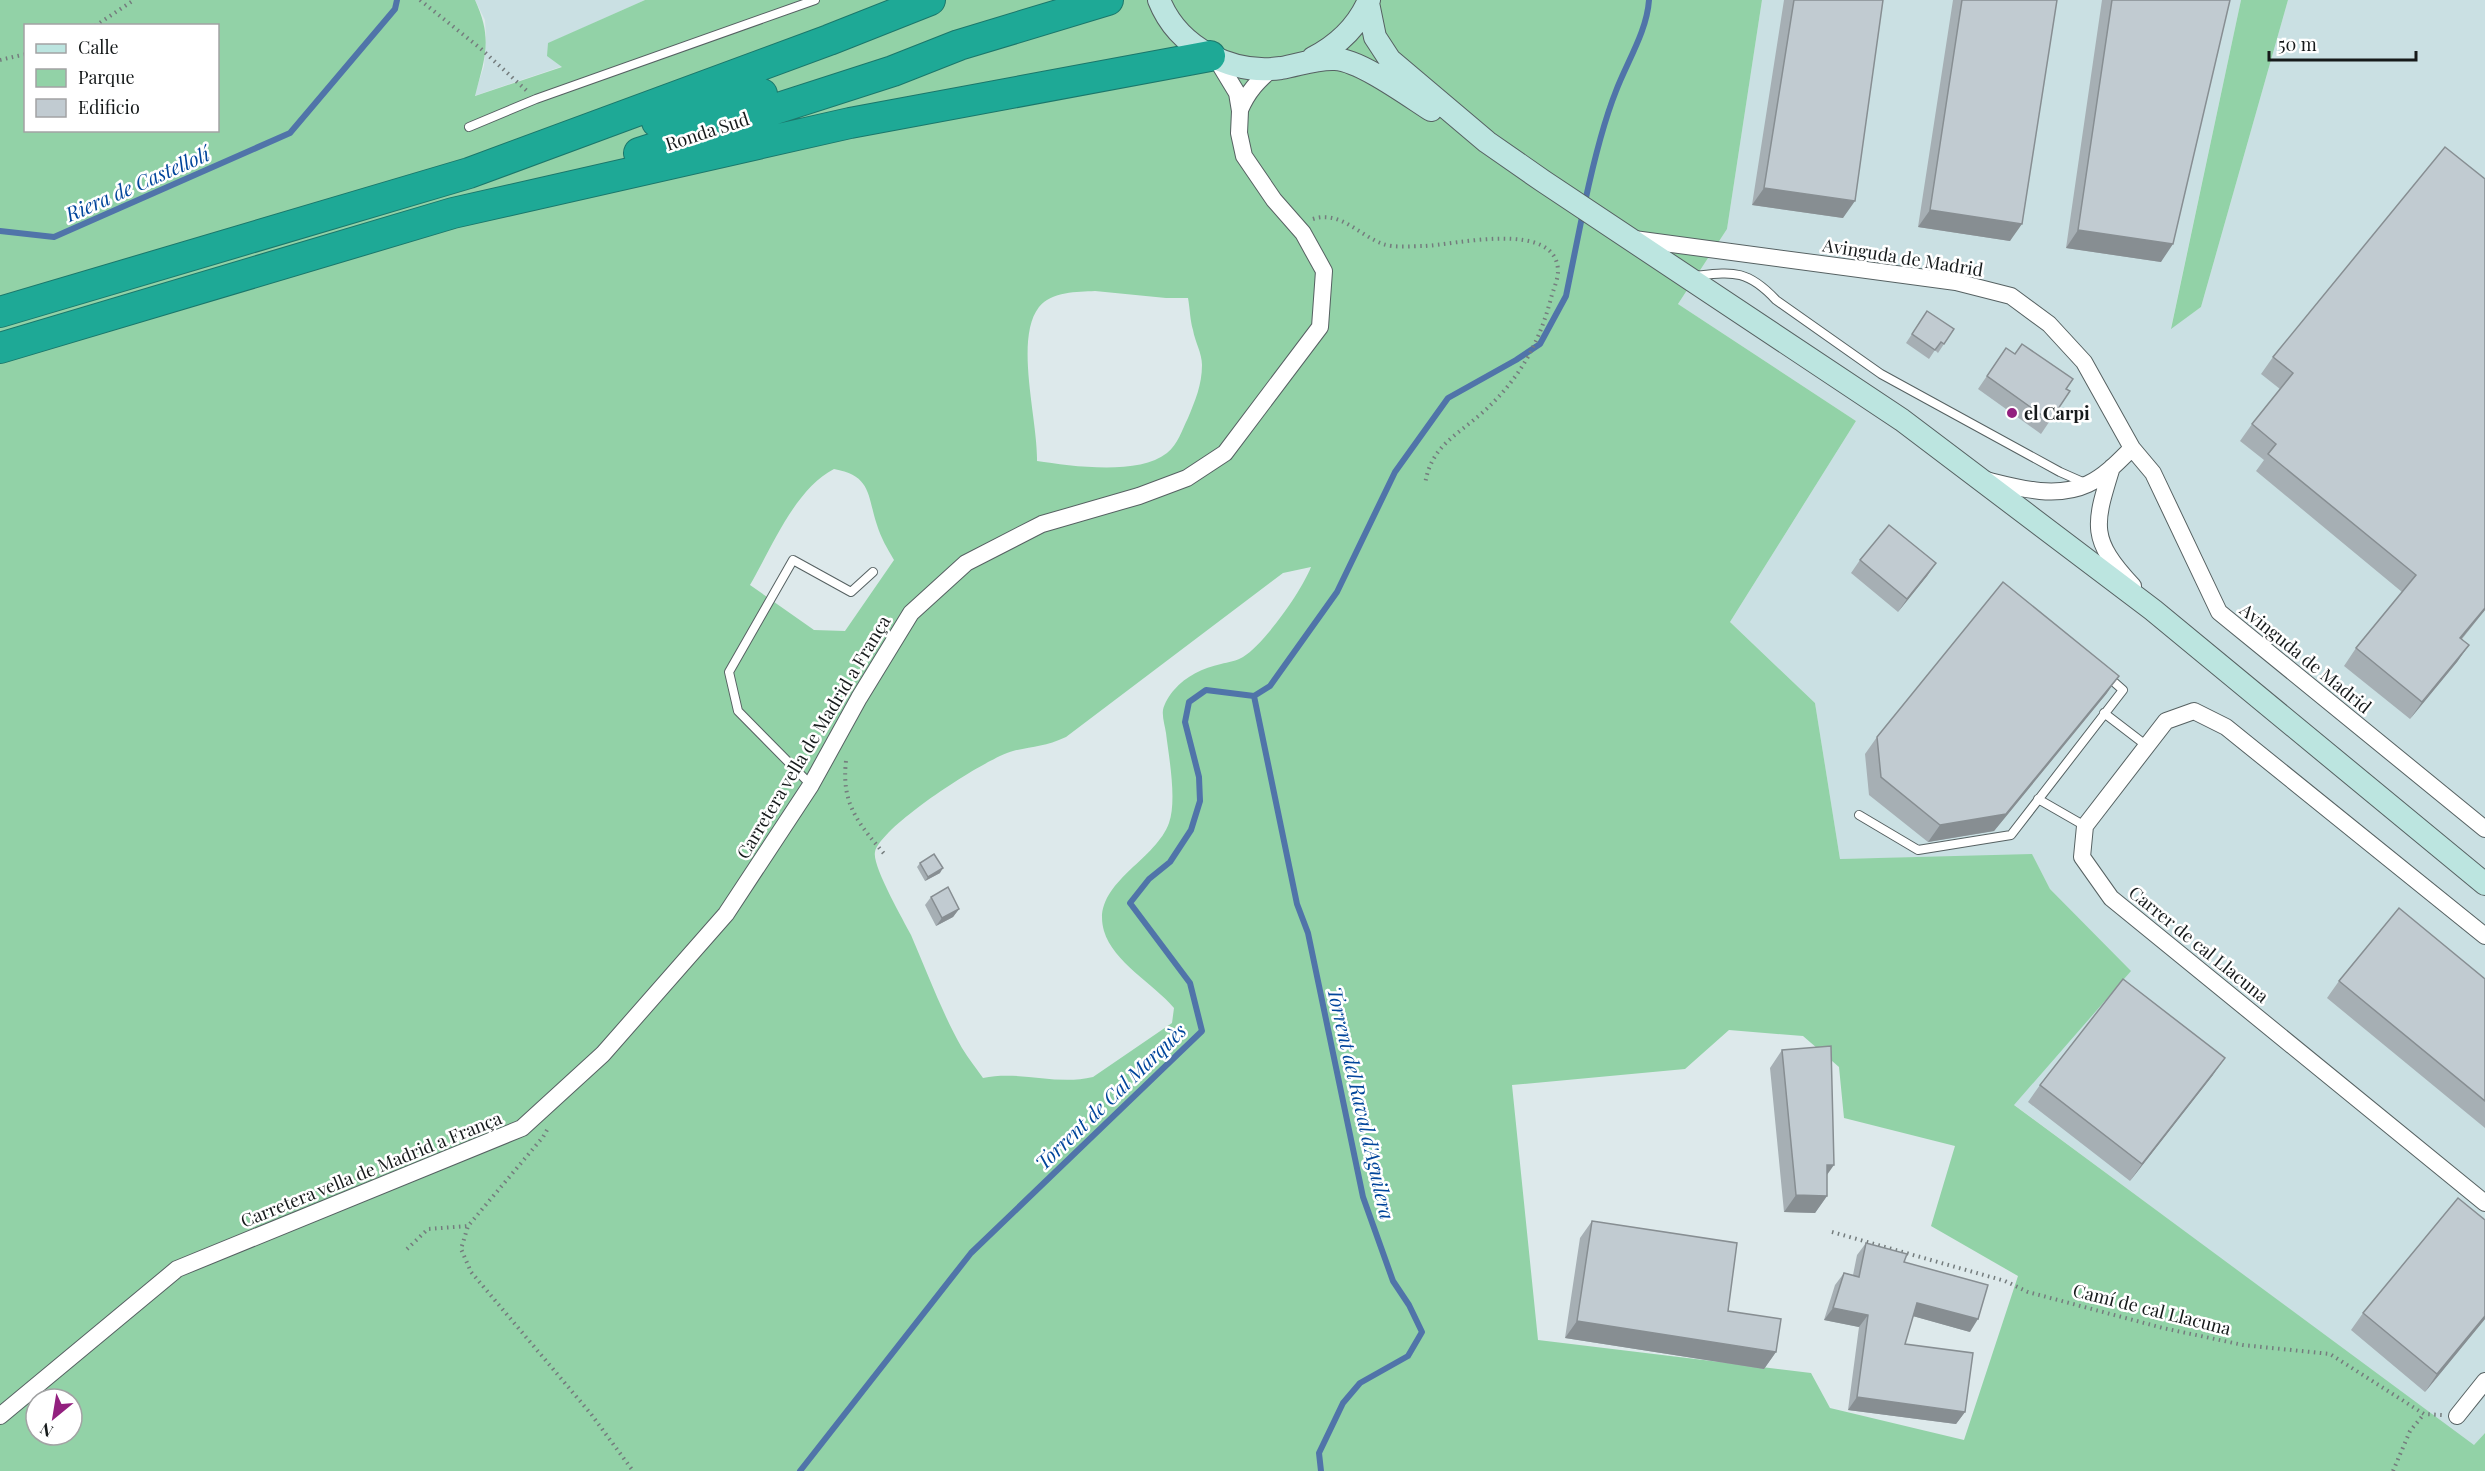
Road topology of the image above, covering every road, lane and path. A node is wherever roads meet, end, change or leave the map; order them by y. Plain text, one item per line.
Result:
1 (134, 0) edge
2 (420, 0) edge
3 (815, 0) edge
4 (930, 0) edge
5 (1108, 0) edge
6 (1159, 0) edge
7 (1368, 1) edge
8 (98, 24) edge
9 (959, 45) junction
10 (24, 54) edge
11 (1214, 58) junction
12 (0, 60) edge
13 (1307, 61) junction
14 (1273, 68) junction
15 (536, 99) junction
16 (1240, 111) junction
17 (469, 127) dead end
18 (1487, 142) junction
19 (469, 173) junction
20 (453, 213) junction
21 (1298, 228) junction
22 (1629, 238) junction
23 (1686, 277) junction
24 (0, 312) edge
25 (0, 348) edge
26 (2132, 448) junction
27 (2112, 467) junction
28 (1979, 478) junction
29 (2089, 484) junction
30 (1425, 485) dead end
31 (873, 572) dead end
32 (2153, 610) junction
33 (2097, 668) edge
34 (2104, 713) junction
35 (2147, 747) junction
36 (847, 756) dead end
37 (811, 785) junction
38 (2038, 799) junction
39 (1859, 815) dead end
40 (2085, 826) junction
41 (2485, 829) edge
42 (886, 856) dead end
43 (2485, 884) edge
44 (2485, 936) edge
45 (548, 1127) dead end
46 (2485, 1203) edge
47 (468, 1226) junction
48 (1832, 1232) dead end
49 (407, 1249) dead end
50 (2485, 1382) edge
51 (2424, 1414) junction
52 (0, 1416) edge
53 (2457, 1416) joint
54 (633, 1471) edge
55 (2393, 1471) edge

1 - 8 path
2 - 15 path
3 - 15 lane
4 - 19 highway
5 - 9 highway, Ronda Sud
6 - 11 street
7 - 13 street
7 - 18 street
9 - 19 highway, Ronda Sud
9 - 20 highway, Ronda Sud
10 - 12 path
11 - 14 street
11 - 16 street, Carretera vella de Madrid a França
11 - 20 highway
13 - 14 street
13 - 18 street
14 - 16 street
15 - 17 lane
16 - 21 street, Carretera vella de Madrid a França
18 - 22 street
19 - 24 highway
20 - 25 highway
21 - 30 path
21 - 37 street, Carretera vella de Madrid a França
22 - 23 street
22 - 26 street, Avinguda de Madrid
23 - 28 street
23 - 29 lane
26 - 27 street
26 - 41 street, Avinguda de Madrid
27 - 29 street
27 - 32 street
28 - 29 street
28 - 32 street
31 - 37 lane
32 - 43 street
33 - 34 lane
34 - 35 lane
34 - 38 lane
35 - 40 street
35 - 44 street
36 - 42 path
37 - 52 street, Carretera vella de Madrid a França
38 - 39 lane
38 - 40 lane
40 - 46 street, Carrer de cal Llacuna
45 - 47 path
47 - 49 path
47 - 54 path
48 - 51 path, Camí de cal Llacuna
50 - 53 street
51 - 53 path, Camí de cal Llacuna
51 - 55 path

